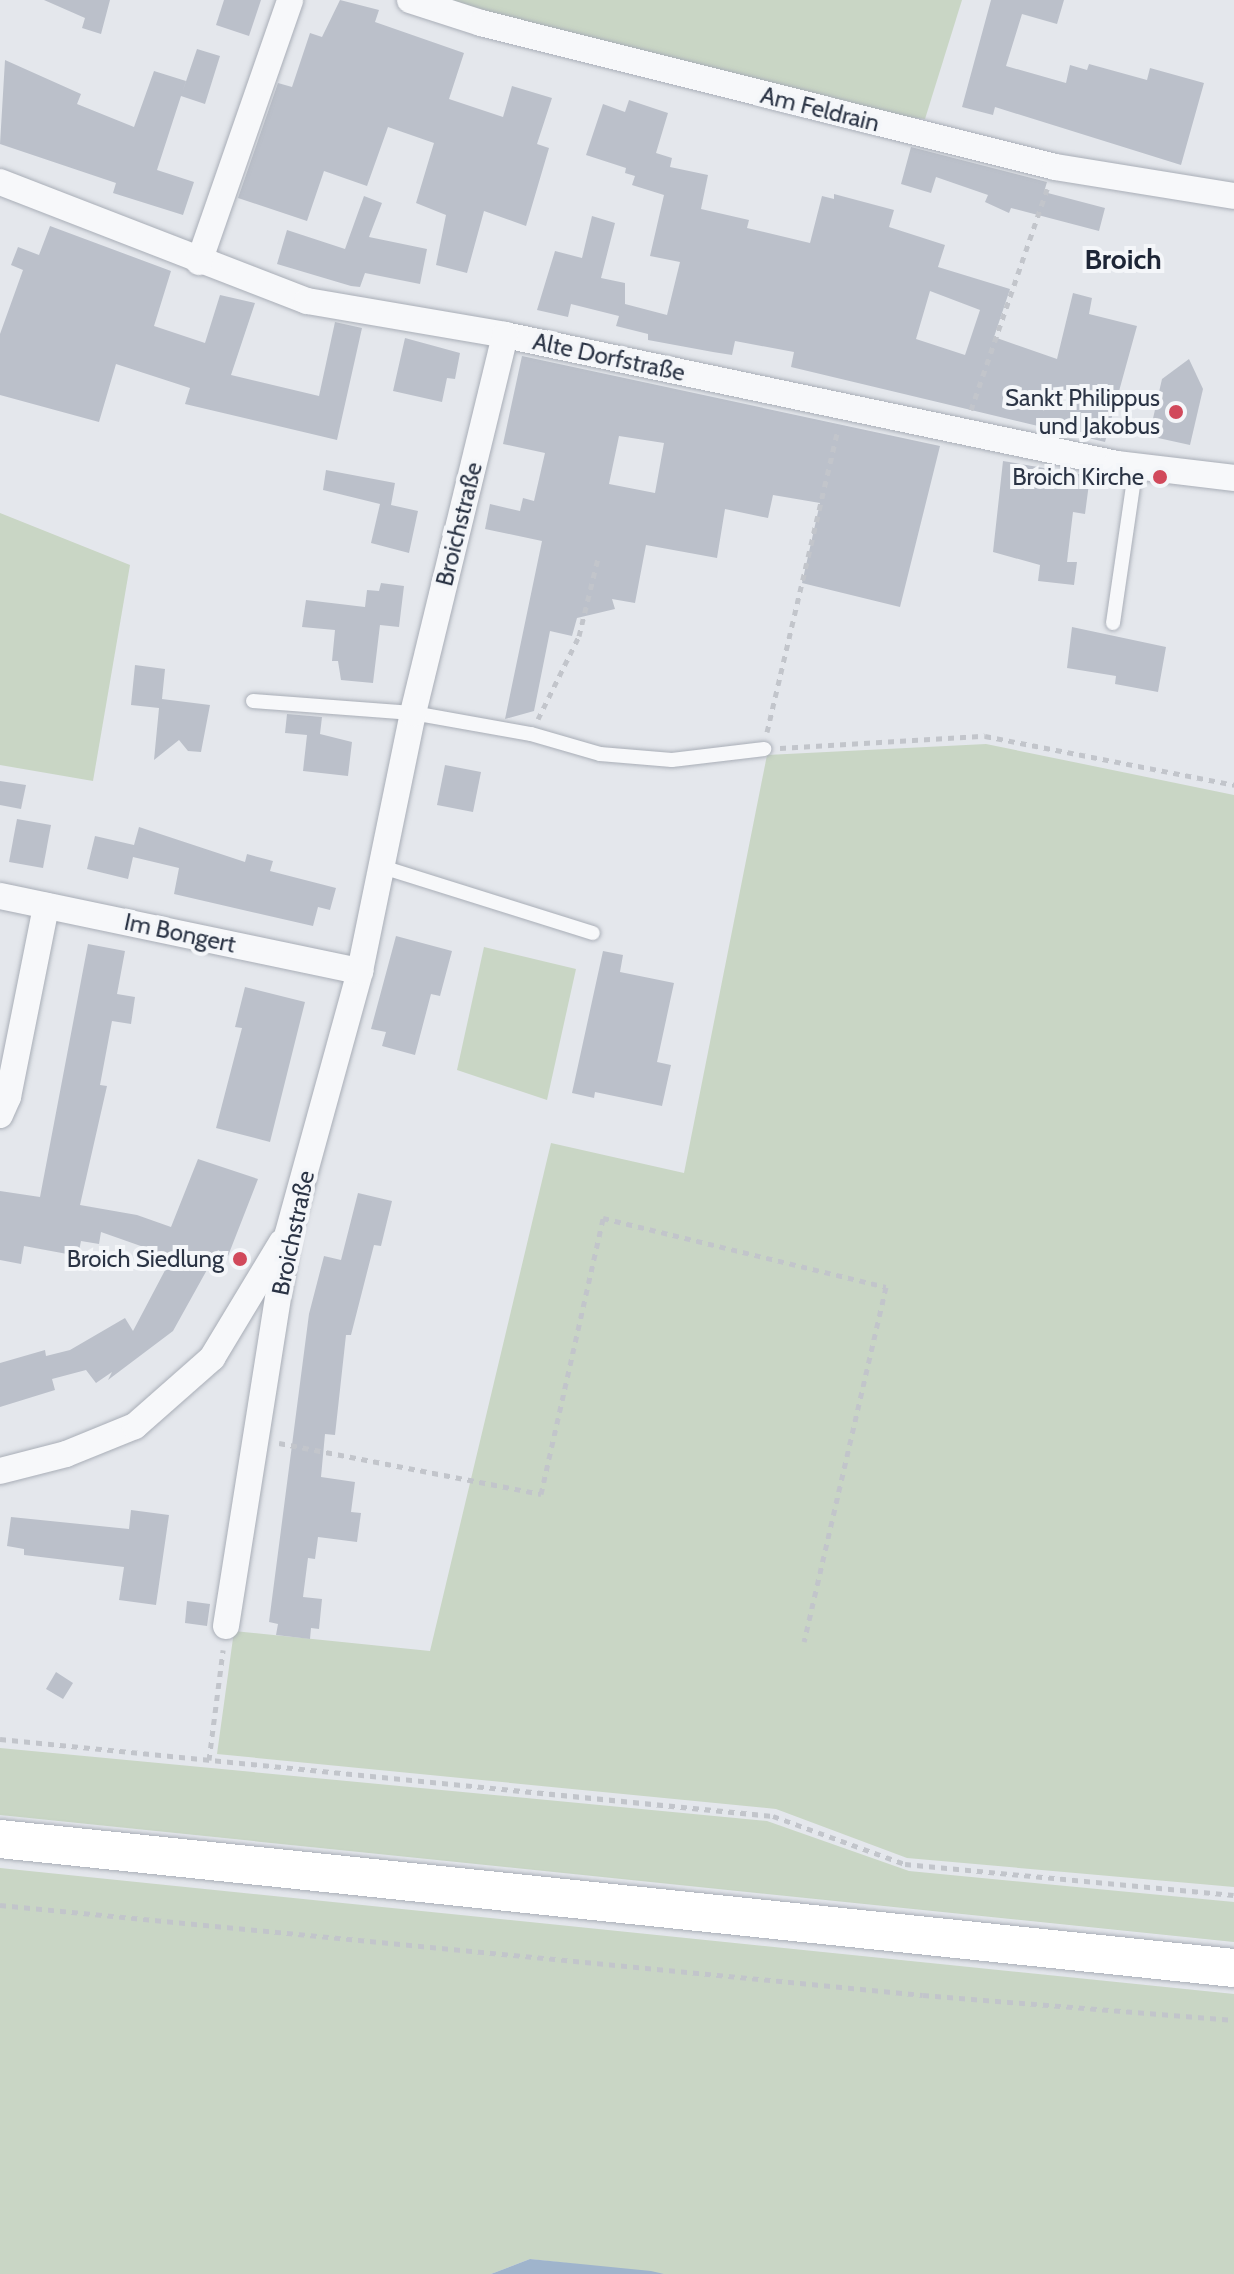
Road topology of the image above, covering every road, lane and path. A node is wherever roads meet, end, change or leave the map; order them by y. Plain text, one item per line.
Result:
1 (290, 0) edge
2 (410, 0) edge
3 (1055, 167) junction
4 (0, 182) edge
5 (1234, 196) edge
6 (199, 262) junction
7 (505, 335) junction
8 (844, 405) junction
9 (964, 430) junction
10 (1136, 466) junction
11 (1234, 478) edge
12 (598, 558) dead end
13 (1113, 623) dead end
14 (253, 701) dead end
15 (413, 713) junction
16 (531, 734) junction
17 (764, 749) junction
18 (1234, 785) edge
19 (379, 866) junction
20 (0, 896) edge
21 (46, 906) junction
22 (593, 933) dead end
23 (360, 971) junction
24 (0, 1115) edge
25 (288, 1233) junction
26 (259, 1439) junction
27 (0, 1471) edge
28 (226, 1626) joint
29 (804, 1642) dead end
30 (0, 1739) edge
31 (209, 1760) junction
32 (0, 1839) edge
33 (1234, 1895) edge
34 (0, 1905) edge
35 (1234, 1968) edge
36 (1234, 2020) edge

1 - 6 street
2 - 3 street, Am Feldrain
3 - 5 street, Am Feldrain
3 - 9 path
4 - 6 street, Alte Dorfstraße
6 - 7 street, Alte Dorfstraße
7 - 8 street, Alte Dorfstraße
7 - 15 street, Broichstraße
8 - 9 street, Alte Dorfstraße
8 - 17 path
9 - 10 street, Alte Dorfstraße
10 - 11 street, Alte Dorfstraße
10 - 13 lane
12 - 16 path
14 - 15 lane
15 - 16 lane
15 - 19 street, Broichstraße
16 - 17 lane
17 - 18 path
19 - 22 lane
19 - 23 street, Broichstraße
20 - 21 street, Im Bongert
21 - 23 street, Im Bongert
21 - 24 street
23 - 25 street, Broichstraße
25 - 26 street, Broichstraße
25 - 27 street
26 - 28 street, Broichstraße
26 - 29 path
28 - 31 path
30 - 31 path
31 - 33 path
32 - 35 main road
34 - 36 path

